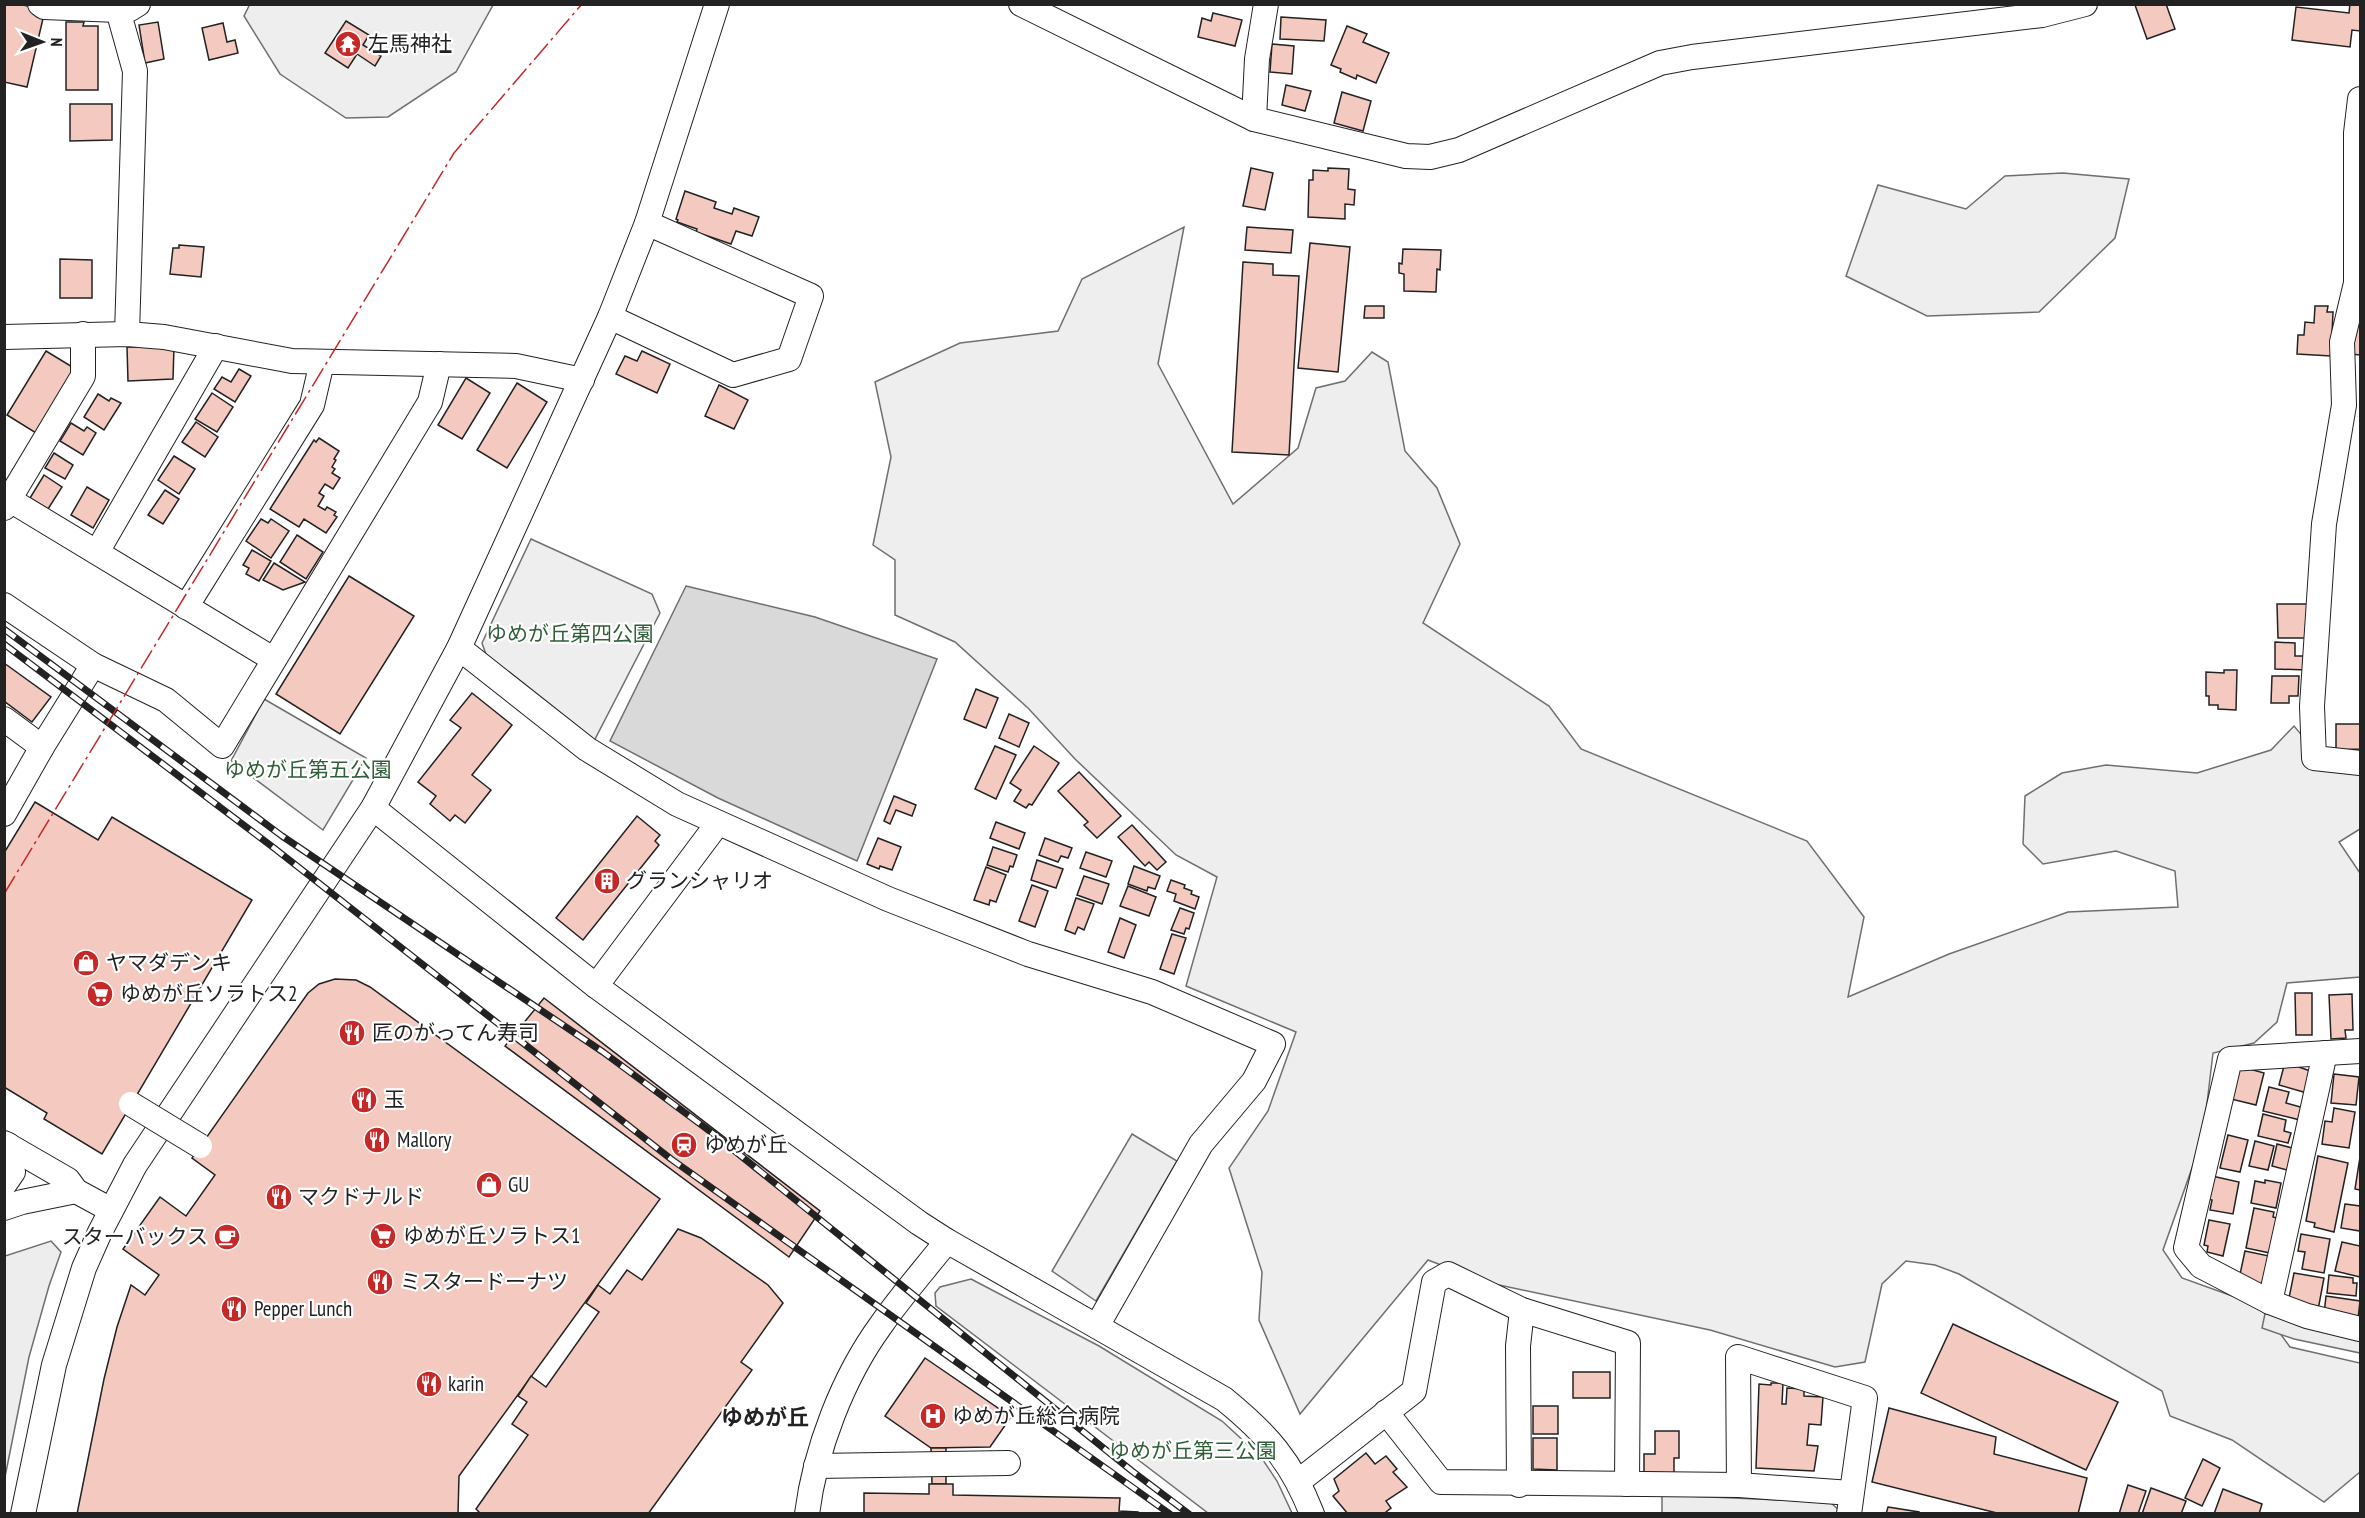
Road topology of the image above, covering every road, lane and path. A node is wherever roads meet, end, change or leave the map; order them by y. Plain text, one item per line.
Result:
1 (40, 4) edge
2 (717, 4) edge
3 (1021, 4) edge
4 (1266, 4) edge
5 (2085, 4) edge
6 (128, 8) edge
7 (2361, 99) edge
8 (1254, 119) junction
9 (647, 223) junction
10 (2358, 284) edge
11 (610, 317) junction
12 (83, 334) junction
13 (127, 334) junction
14 (4, 337) edge
15 (216, 346) junction
16 (322, 362) junction
17 (439, 364) junction
18 (582, 380) junction
19 (7, 504) edge
20 (97, 552) junction
21 (4, 605) edge
22 (186, 607) junction
23 (459, 648) junction
24 (273, 659) junction
25 (93, 665) junction
26 (4, 719) edge
27 (42, 747) junction
28 (2361, 763) edge
29 (372, 808) junction
30 (4, 814) edge
31 (718, 824) junction
32 (596, 986) junction
33 (2361, 1051) edge
34 (2325, 1053) junction
35 (131, 1104) dead end
36 (6, 1144) edge
37 (200, 1146) dead end
38 (36, 1163) junction
39 (4, 1185) edge
40 (76, 1191) junction
41 (13, 1205) edge
42 (111, 1210) junction
43 (947, 1241) junction
44 (2270, 1302) junction
45 (1522, 1310) junction
46 (1096, 1326) junction
47 (2361, 1329) edge
48 (1386, 1412) junction
49 (1008, 1463) dead end
50 (816, 1466) junction
51 (1299, 1481) junction
52 (1627, 1484) junction
53 (1519, 1485) junction
54 (1739, 1485) junction
55 (1850, 1503) edge
56 (23, 1514) edge
57 (807, 1514) edge
58 (1312, 1514) edge

1 - 6 street
2 - 9 street
3 - 8 street
4 - 8 street
5 - 8 street
6 - 13 street
7 - 10 street
9 - 11 street
9 - 11 street
10 - 28 street
11 - 18 street
12 - 13 street
12 - 14 street
12 - 19 street
13 - 15 street
15 - 16 street
15 - 20 street
16 - 17 street
16 - 22 street
17 - 18 street
17 - 24 street
18 - 23 street
19 - 20 street
20 - 22 street
21 - 25 street
22 - 24 street
23 - 29 street
23 - 31 street
24 - 25 street
25 - 27 street
26 - 27 street
27 - 30 street
29 - 32 street
29 - 42 street
31 - 32 street
31 - 46 street
32 - 43 street
33 - 34 street
34 - 44 street
34 - 44 street
35 - 37 street, bridge
36 - 38 street
36 - 39 street
38 - 40 street
38 - 41 street
40 - 41 street
40 - 42 street
42 - 56 street
43 - 46 street
43 - 50 street
44 - 47 street
45 - 48 street
45 - 52 street
45 - 53 street
46 - 51 street
48 - 51 street
48 - 53 street
49 - 50 street
50 - 57 street
51 - 58 street
52 - 53 street
52 - 54 street
54 - 55 street
54 - 55 street

